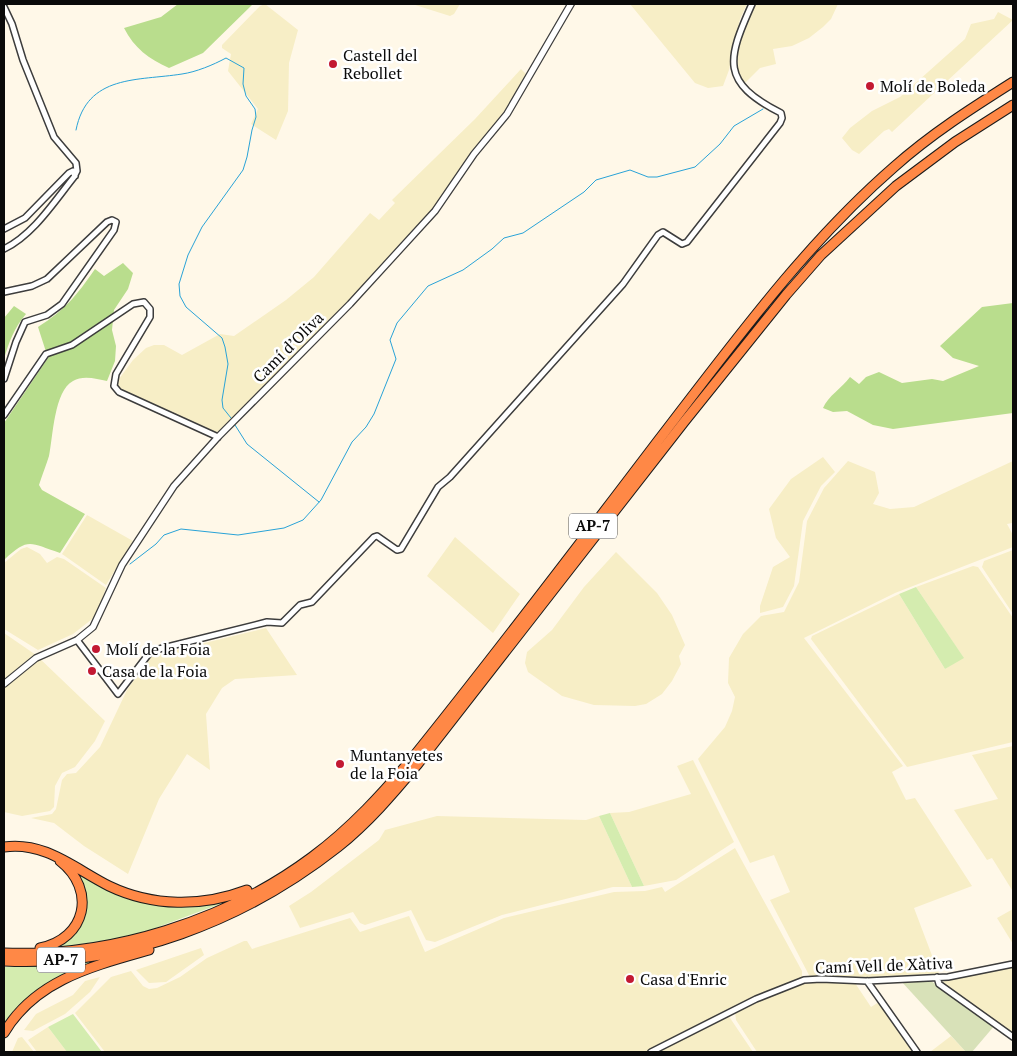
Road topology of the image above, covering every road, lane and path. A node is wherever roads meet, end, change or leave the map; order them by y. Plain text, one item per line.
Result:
1 (570, 4) edge
2 (752, 4) edge
3 (4, 5) edge
4 (1013, 82) edge
5 (1013, 105) edge
6 (74, 177) junction
7 (4, 229) edge
8 (4, 249) edge
9 (4, 292) edge
10 (4, 379) edge
11 (4, 415) edge
12 (218, 437) junction
13 (77, 640) junction
14 (4, 684) edge
15 (4, 847) edge
16 (52, 855) junction
17 (313, 856) junction
18 (149, 943) junction
19 (118, 951) junction
20 (5, 956) edge
21 (1013, 964) edge
22 (938, 977) junction
23 (867, 981) junction
24 (4, 1033) edge
25 (1013, 1037) edge
26 (651, 1052) edge
27 (917, 1052) edge

1 - 12 street, Camí d’Oliva
2 - 13 street
3 - 6 street
4 - 17 highway, AP-7
5 - 18 highway, AP-7
6 - 7 street
6 - 8 street
9 - 10 street
11 - 12 street
12 - 13 street, Camí d’Oliva
13 - 14 street, Camí d’Oliva
15 - 16 highway
16 - 17 highway
16 - 20 highway
17 - 18 highway, AP-7
18 - 19 highway
18 - 19 highway, AP-7
19 - 20 highway, AP-7
19 - 24 highway
21 - 22 street, Camí Vell de Xàtiva
22 - 23 street, Camí Vell de Xàtiva
22 - 25 street
23 - 26 street, Camí Vell de Xàtiva
23 - 27 street

